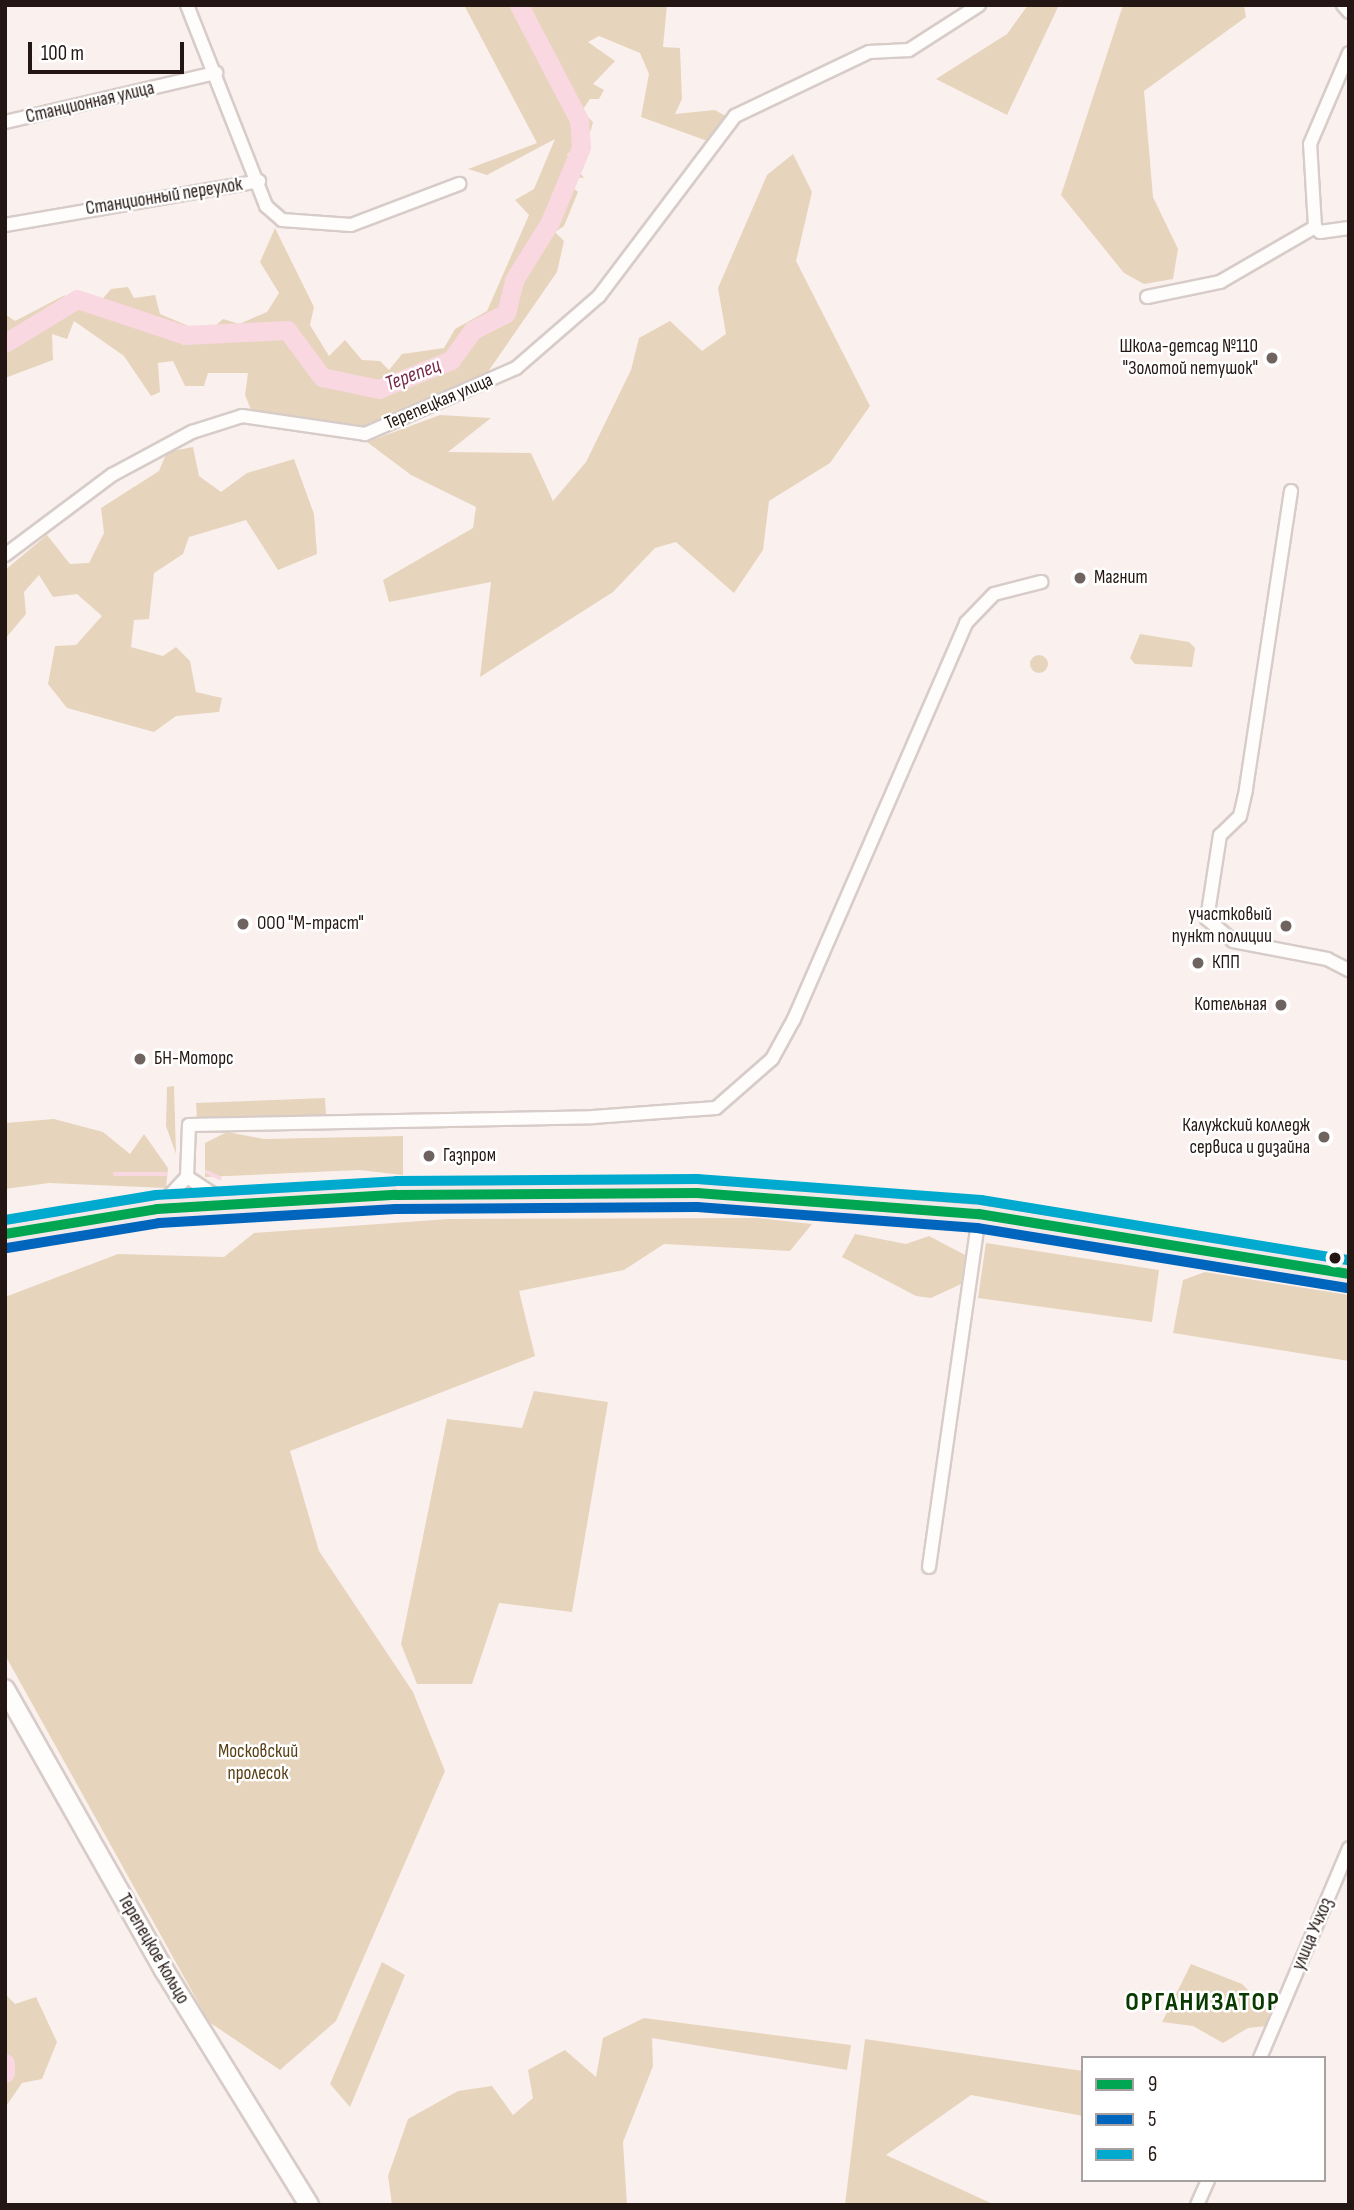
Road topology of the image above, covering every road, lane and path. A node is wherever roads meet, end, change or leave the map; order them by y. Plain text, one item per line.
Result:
1 (187, 5) edge
2 (979, 5) edge
3 (1343, 5) edge
4 (1349, 12) edge
5 (1349, 53) edge
6 (216, 73) junction
7 (5, 122) edge
8 (259, 181) junction
9 (459, 184) dead end
10 (5, 225) edge
11 (1315, 227) junction
12 (1349, 228) edge
13 (1147, 297) dead end
14 (1290, 491) dead end
15 (5, 555) edge
16 (1041, 582) dead end
17 (1349, 970) edge
18 (187, 1177) junction
19 (229, 1205) junction
20 (157, 1209) junction
21 (979, 1214) junction
22 (5, 1234) edge
23 (1349, 1274) edge
24 (929, 1567) dead end
25 (5, 1689) edge
26 (1349, 1849) edge
27 (1261, 2056) edge
28 (1207, 2182) edge
29 (309, 2205) edge
30 (1197, 2205) edge

1 - 6 street
2 - 15 street, Терепецкая улица
3 - 4 street
5 - 11 street
6 - 7 street, Станционная улица
6 - 8 street
8 - 9 street, Станционный переулок
8 - 10 street, Станционный переулок
11 - 12 street
11 - 13 street
14 - 17 street
16 - 18 street
18 - 19 street
18 - 20 street
19 - 20 main road
19 - 21 main road
20 - 22 main road
21 - 23 main road
21 - 24 street
25 - 29 street, Терепецкое кольцо
26 - 27 street, улица Учхоз
28 - 30 street

